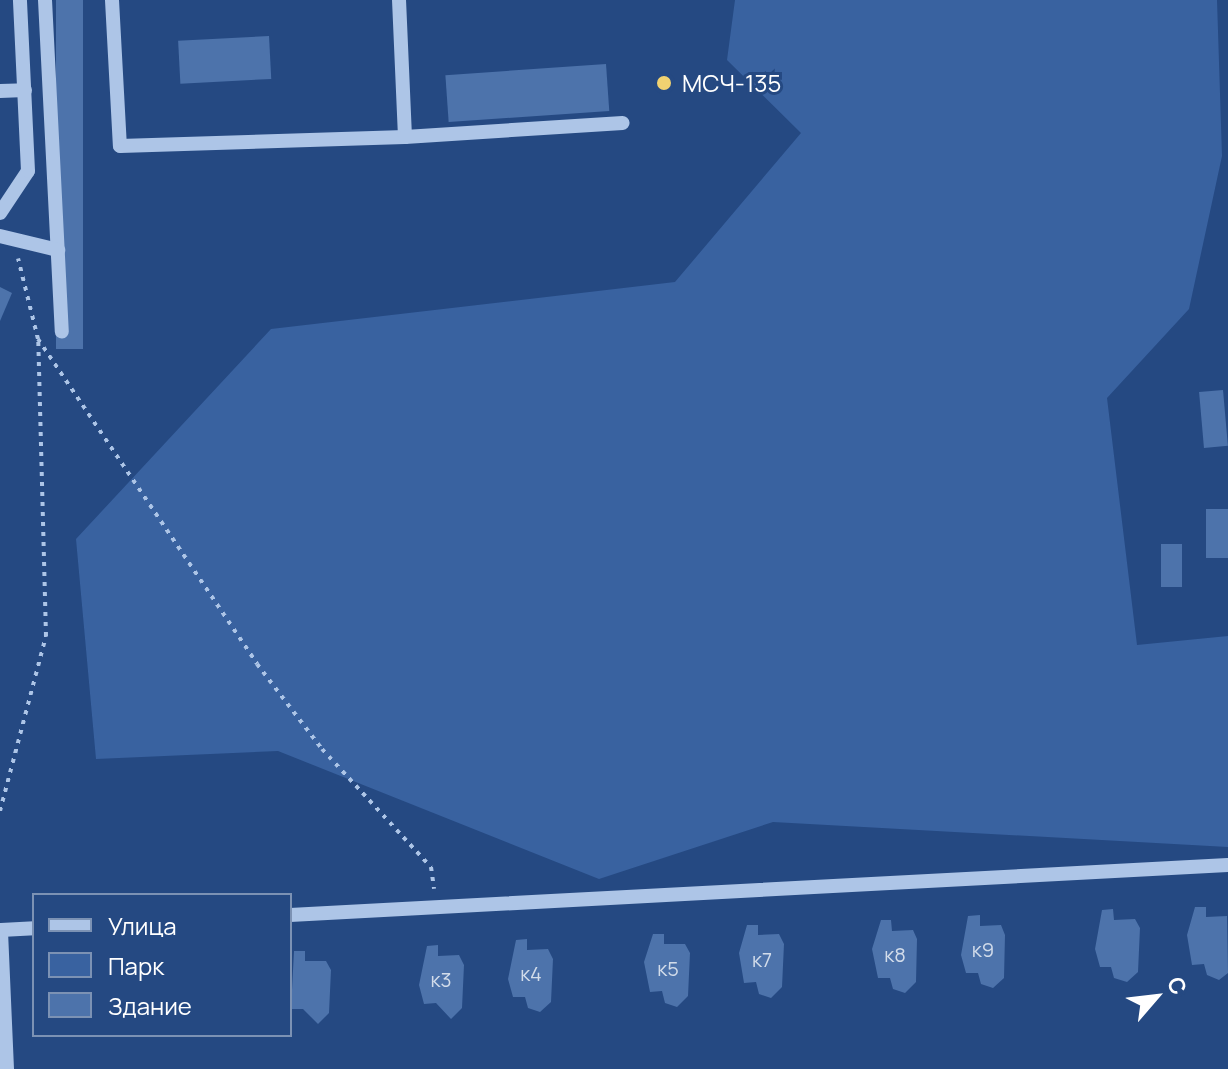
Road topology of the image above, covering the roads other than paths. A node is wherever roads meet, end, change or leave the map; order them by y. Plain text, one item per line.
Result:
1 (20, 0) edge
2 (45, 0) edge
3 (112, 0) edge
4 (399, 0) edge
5 (25, 90) junction
6 (0, 91) edge
7 (623, 123) dead end
8 (405, 137) junction
9 (0, 213) edge
10 (6, 238) edge
11 (58, 250) junction
12 (62, 332) dead end
13 (1228, 865) edge
14 (292, 915) edge
15 (32, 928) edge
16 (7, 1069) edge

1 - 5 lane
2 - 11 lane
3 - 8 lane
4 - 8 lane
5 - 6 lane
5 - 9 lane
7 - 8 lane
10 - 11 lane
11 - 12 lane
13 - 14 lane
15 - 16 lane

